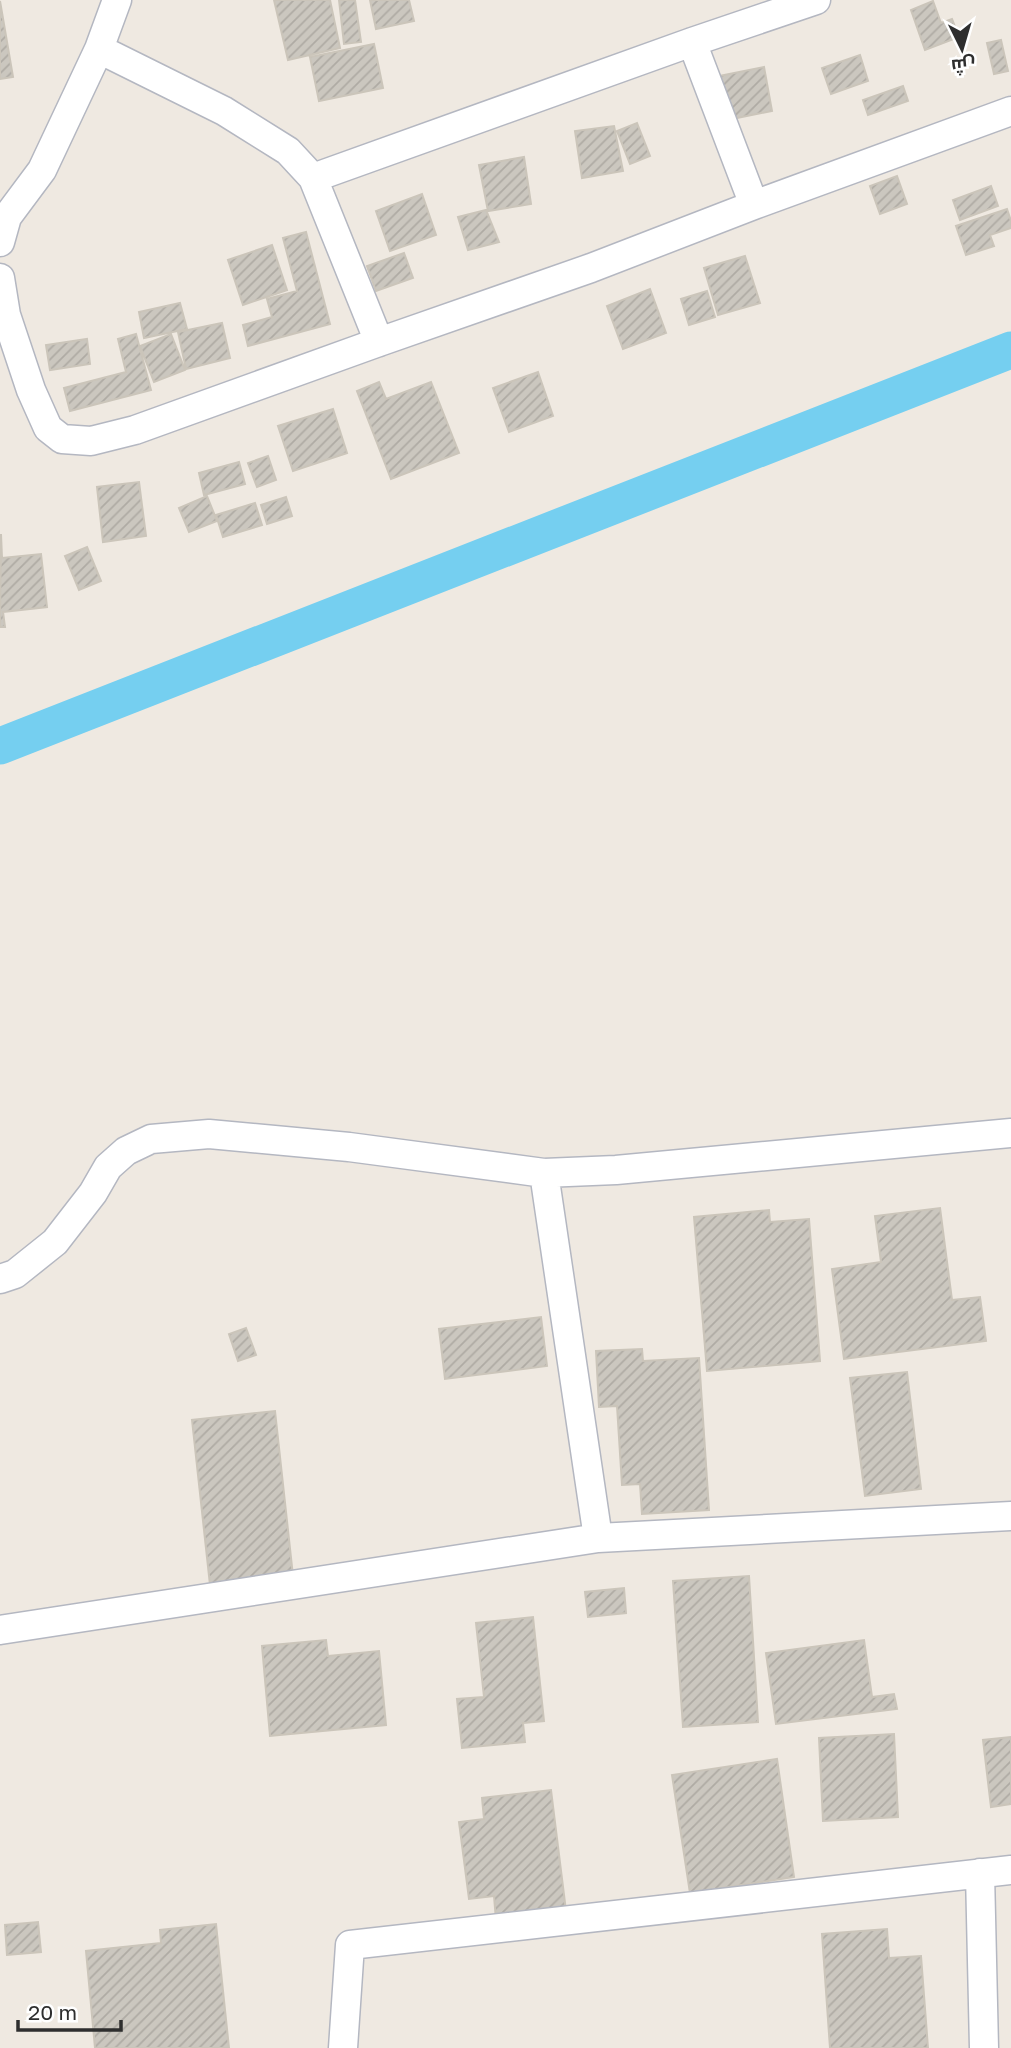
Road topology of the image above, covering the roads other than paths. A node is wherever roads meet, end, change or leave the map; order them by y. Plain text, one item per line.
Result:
1 (117, 0) edge
2 (816, 0) edge
3 (692, 42) junction
4 (99, 49) junction
5 (1011, 111) edge
6 (313, 178) junction
7 (754, 205) junction
8 (0, 242) edge
9 (0, 278) edge
10 (379, 342) junction
11 (1011, 1133) edge
12 (544, 1174) junction
13 (0, 1279) edge
14 (1011, 1516) edge
15 (598, 1538) junction
16 (0, 1630) edge
17 (1011, 1870) edge
18 (981, 1873) junction
19 (343, 2048) edge
20 (984, 2048) edge

1 - 4 street
2 - 3 street
3 - 6 street
3 - 7 street
4 - 6 street
4 - 8 street
5 - 7 street
6 - 10 street
7 - 10 street
9 - 10 street
11 - 12 street
12 - 13 street
12 - 15 street
14 - 15 street
15 - 16 street
17 - 18 street
18 - 19 street
18 - 20 street

